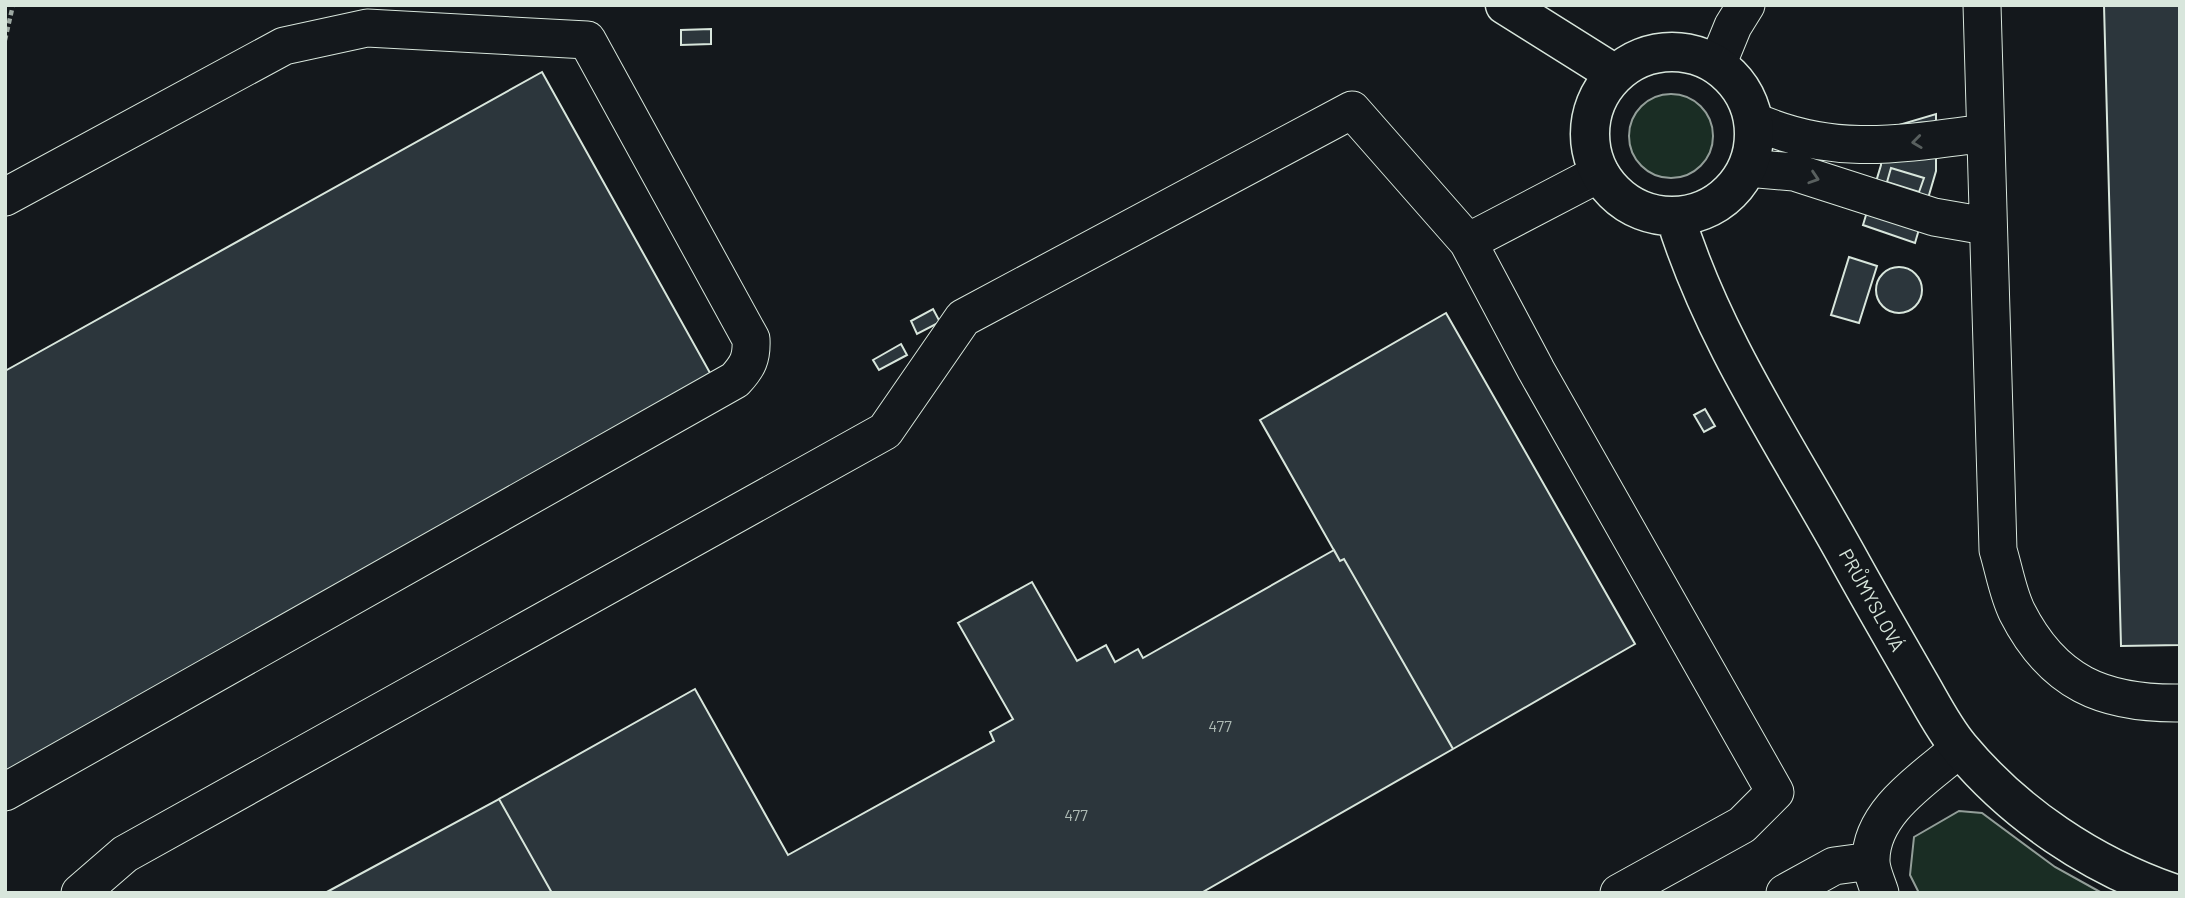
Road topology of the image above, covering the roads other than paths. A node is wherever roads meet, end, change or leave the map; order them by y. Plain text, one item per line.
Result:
1 (1505, 5) edge
2 (1746, 5) edge
3 (1982, 5) edge
4 (1717, 65) junction
5 (1615, 74) junction
6 (1754, 121) junction
7 (1985, 133) junction
8 (1747, 168) junction
9 (1600, 173) junction
10 (5, 197) edge
11 (1675, 216) junction
12 (1986, 226) junction
13 (1468, 242) junction
14 (2180, 703) edge
15 (1960, 748) junction
16 (5, 792) edge
17 (1876, 877) edge
18 (80, 893) edge
19 (1619, 893) edge
20 (1785, 893) edge
21 (2172, 893) edge

1 - 5 main road
2 - 4 lane
3 - 7 lane
4 - 5 main road
4 - 6 main road
5 - 9 main road
7 -> 6 lane
6 - 8 main road
7 - 12 lane
8 - 11 main road
8 -> 12 lane
9 - 11 main road
9 - 13 lane
10 - 16 lane
11 - 15 main road, PRŮMYSLOVÁ
12 - 14 lane
13 - 18 lane
13 - 19 lane
15 - 17 lane
15 - 21 main road, PRŮMYSLOVÁ
17 - 20 lane

